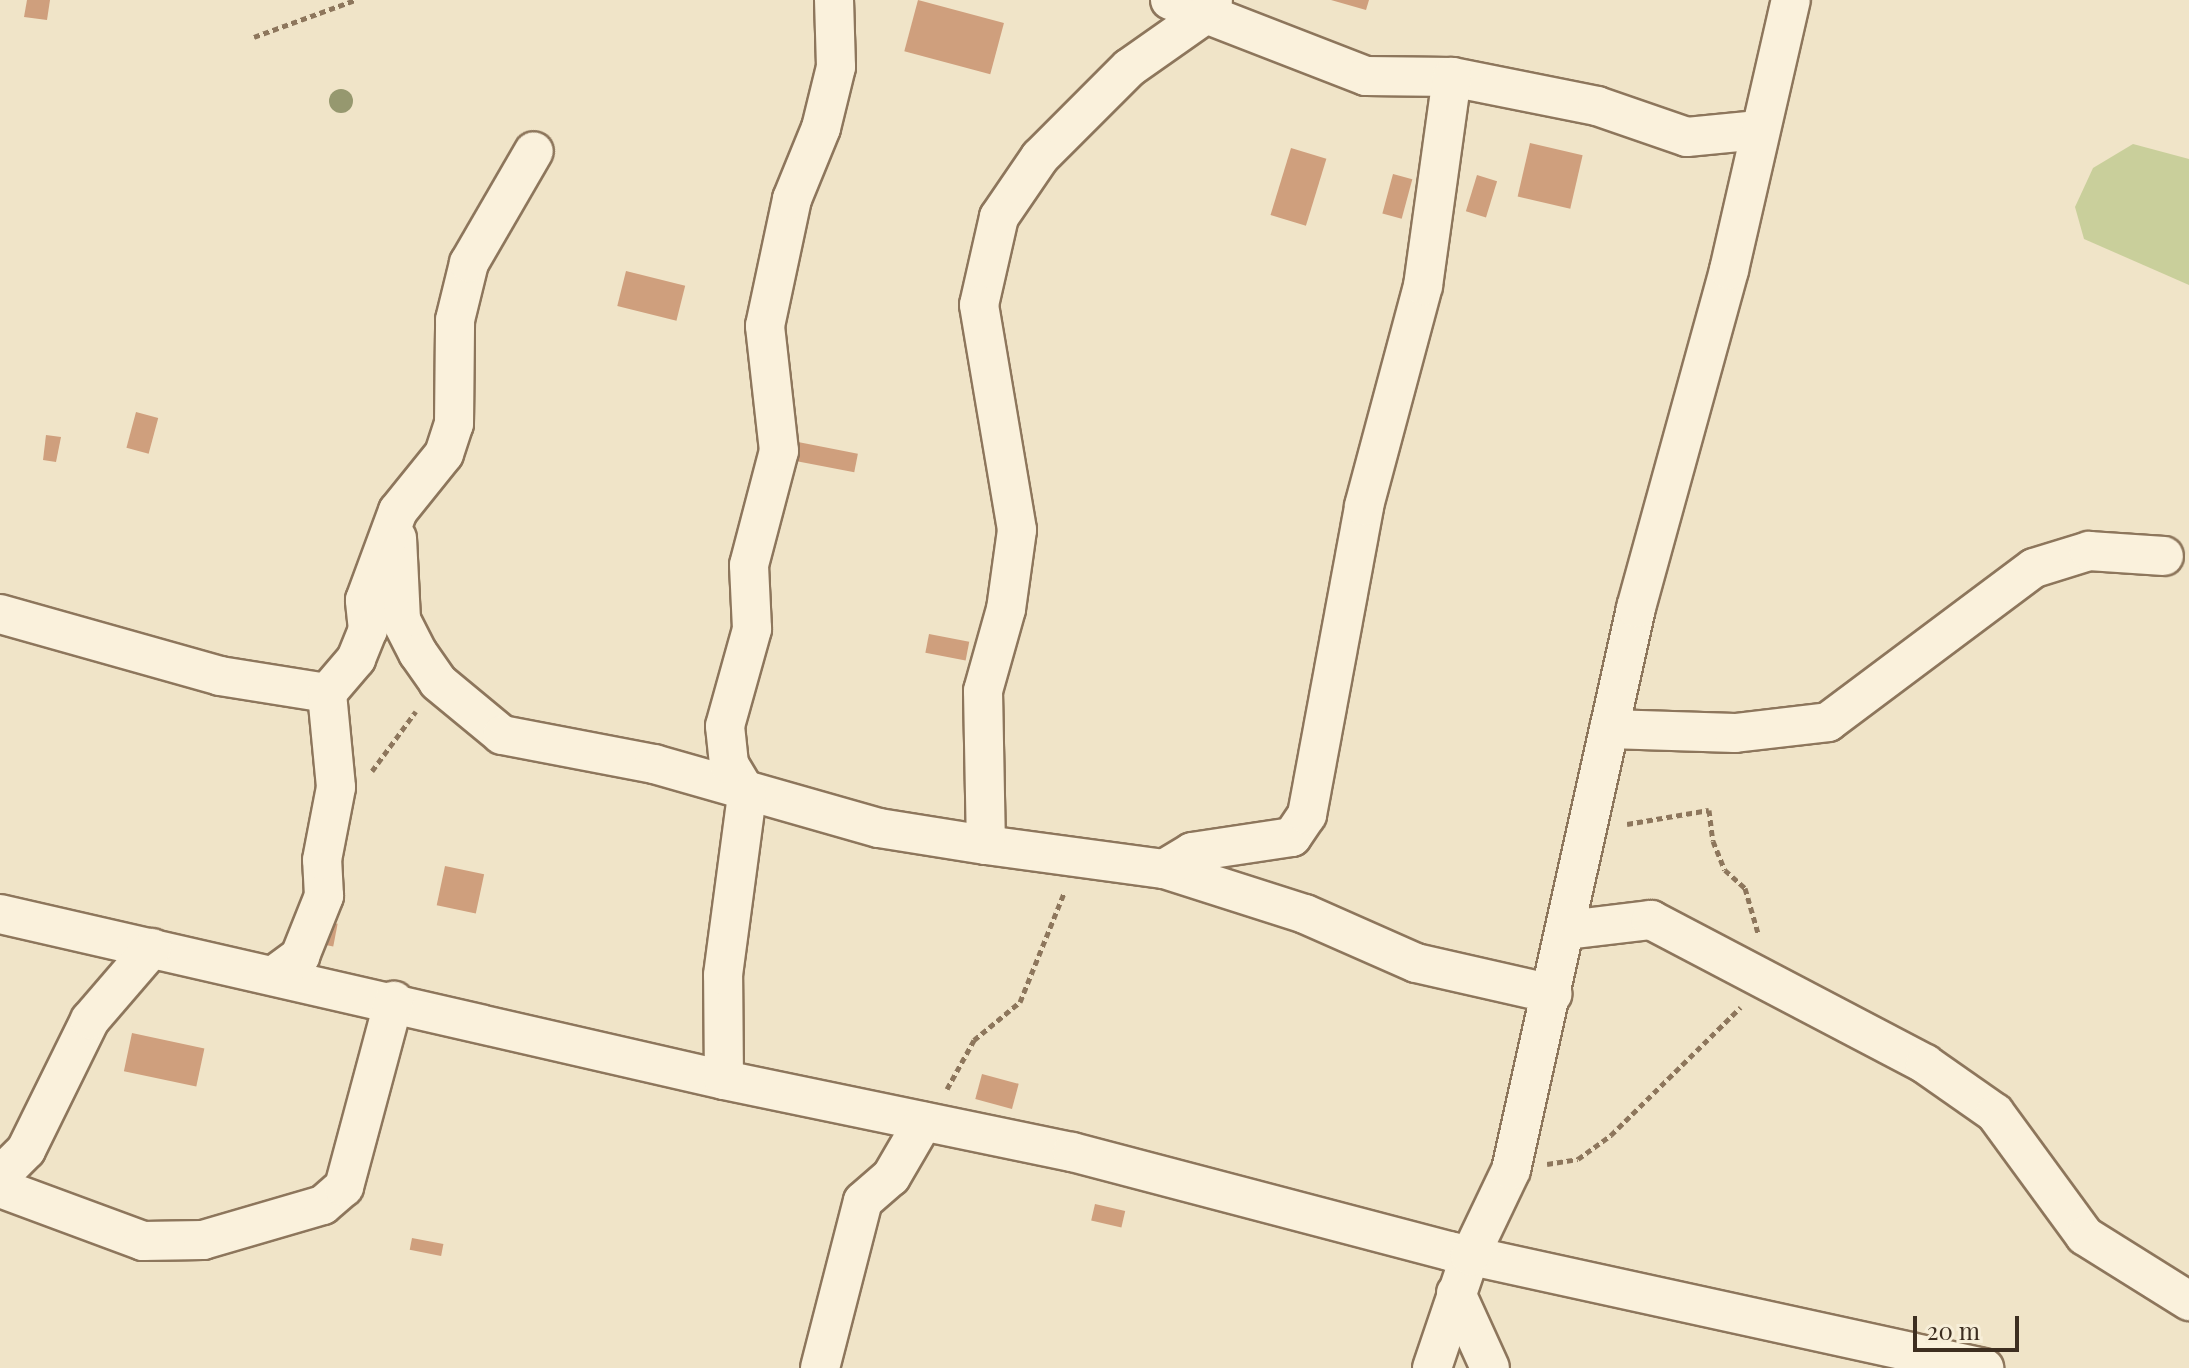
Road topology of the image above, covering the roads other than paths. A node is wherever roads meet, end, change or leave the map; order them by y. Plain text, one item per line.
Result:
1 (834, 0) edge
2 (1791, 0) edge
3 (1195, 5) edge
4 (1452, 77) junction
5 (1759, 130) junction
6 (534, 151) dead end
7 (394, 519) junction
8 (2164, 556) dead end
9 (0, 614) edge
10 (327, 693) junction
11 (1609, 729) junction
12 (747, 794) junction
13 (986, 845) junction
14 (1164, 869) junction
15 (0, 914) edge
16 (1567, 930) junction
17 (152, 948) junction
18 (277, 973) junction
19 (1553, 994) junction
20 (394, 1001) junction
21 (724, 1080) junction
22 (923, 1122) junction
23 (0, 1176) edge
24 (0, 1188) edge
25 (1470, 1256) junction
26 (1456, 1293) junction
27 (2189, 1301) edge
28 (820, 1368) edge
29 (1432, 1368) edge
30 (1490, 1368) edge
31 (1984, 1368) edge

1 - 12 street
2 - 5 street
3 - 4 street
3 - 13 street
4 - 5 street
4 - 14 street
5 - 11 street
6 - 7 street
7 - 10 street
7 - 12 street
8 - 11 street
9 - 10 street
10 - 18 street
11 - 16 street
12 - 13 street
12 - 21 street
13 - 14 street
14 - 19 street
15 - 17 street
16 - 19 street
16 - 27 street
17 - 18 street
17 - 23 street
18 - 20 street
19 - 25 street
20 - 21 street
20 - 24 street
21 - 22 street
22 - 25 street
22 - 28 street
25 - 26 street
25 - 31 street
26 - 29 street
26 - 30 street

